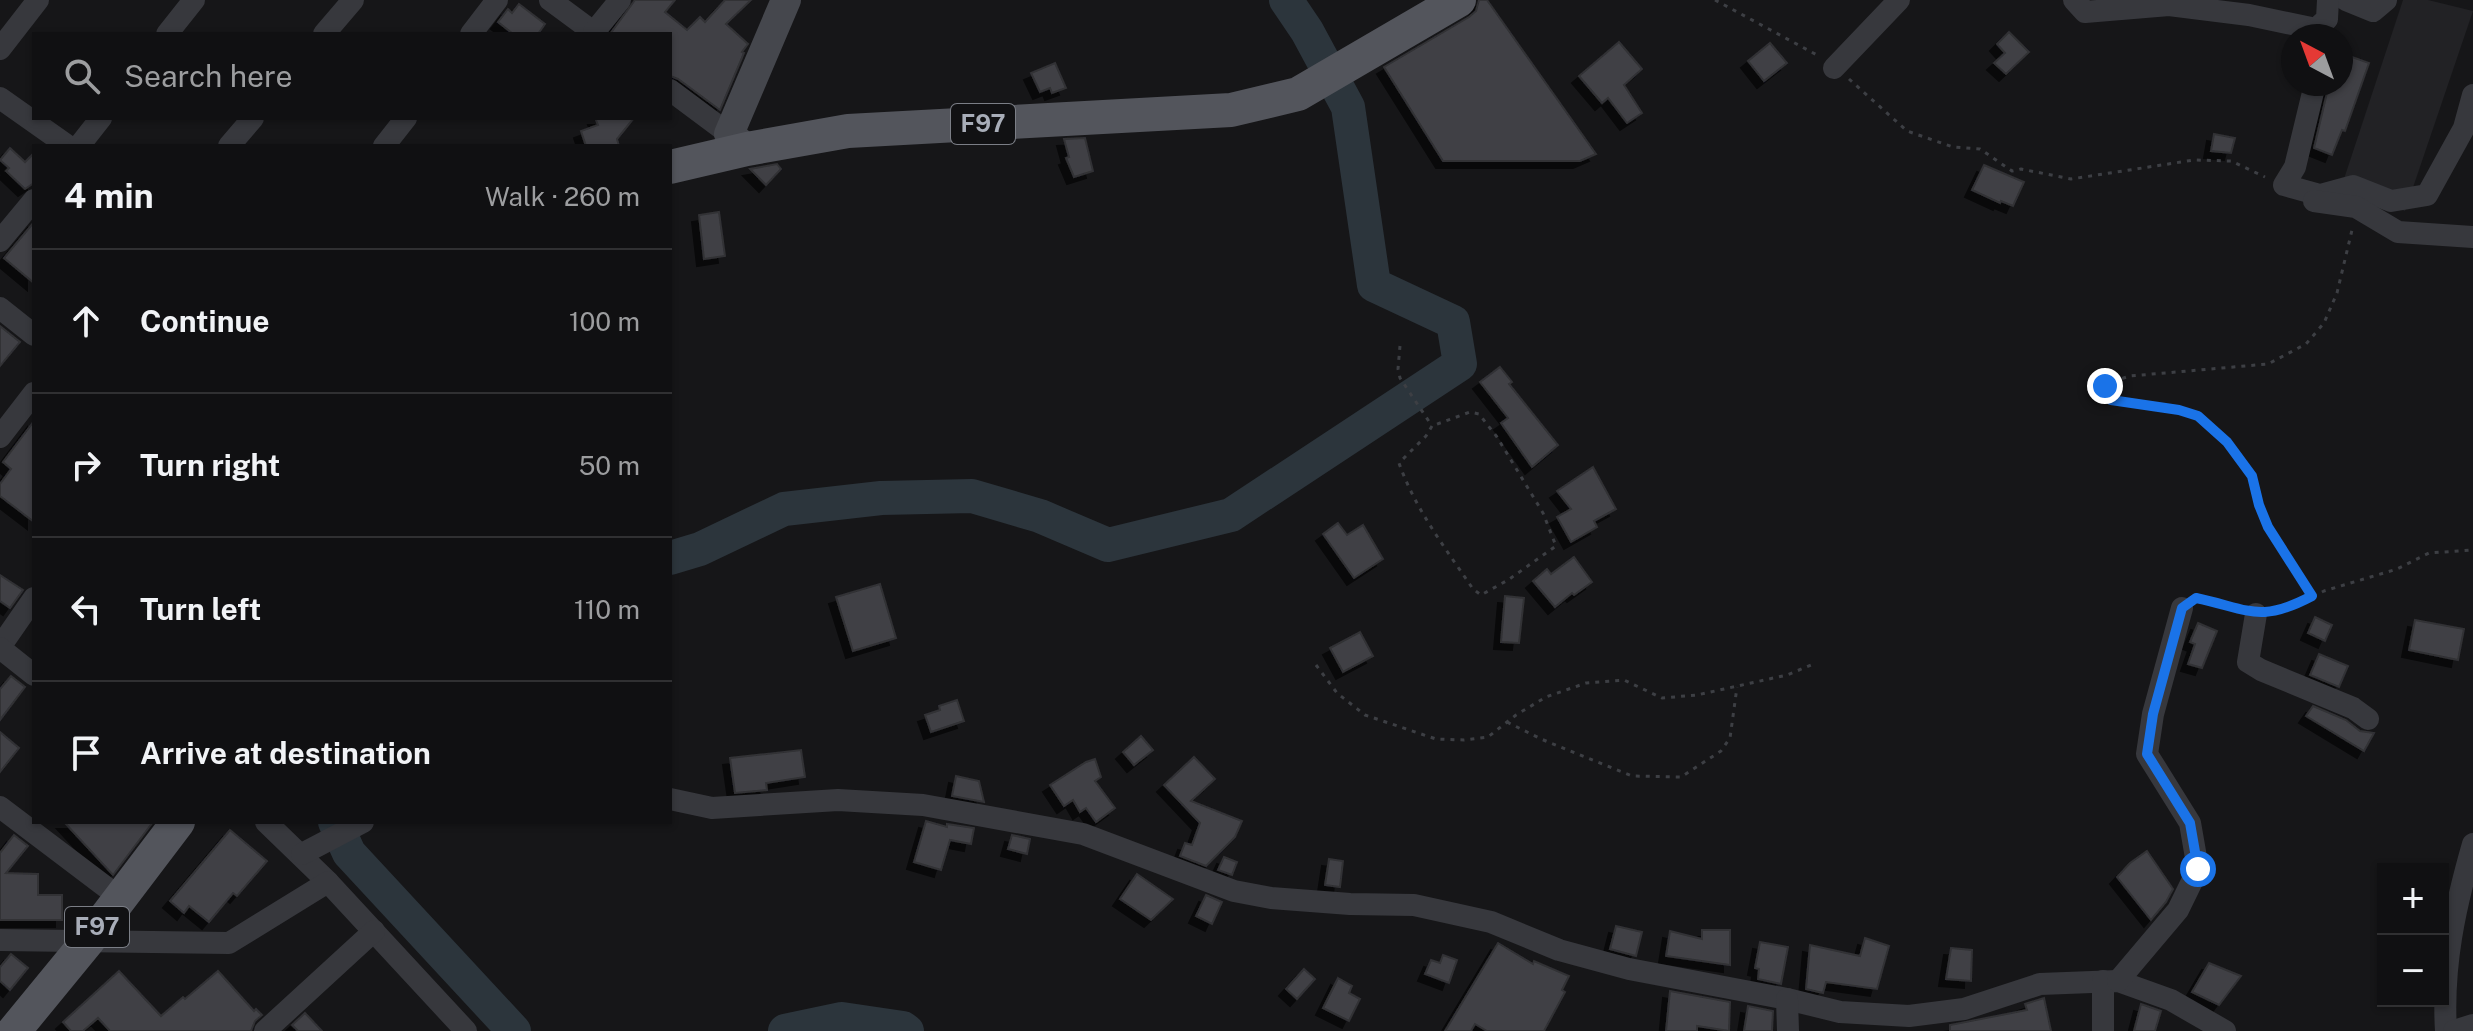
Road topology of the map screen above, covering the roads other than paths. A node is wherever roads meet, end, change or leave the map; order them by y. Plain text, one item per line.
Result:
1 (38, 0) edge
2 (194, 0) edge
3 (353, 0) edge
4 (497, 0) edge
5 (550, 0) edge
6 (620, 0) edge
7 (786, 0) edge
8 (1459, 0) edge
9 (1899, 0) edge
10 (2074, 0) edge
11 (2328, 0) edge
12 (2346, 0) edge
13 (2386, 0) edge
14 (2285, 24) edge
15 (2323, 24) edge
16 (169, 32) edge
17 (326, 32) edge
18 (473, 32) edge
19 (594, 32) edge
20 (596, 32) edge
21 (0, 49) edge
22 (1834, 68) road end
23 (672, 92) edge
24 (2473, 95) edge
25 (2312, 96) edge
26 (0, 98) edge
27 (99, 120) edge
28 (251, 120) edge
29 (404, 120) edge
30 (738, 141) junction
31 (65, 144) edge
32 (81, 144) edge
33 (231, 144) edge
34 (386, 144) edge
35 (672, 166) edge
36 (2284, 185) junction
37 (32, 202) edge
38 (2473, 237) edge
39 (0, 241) edge
40 (0, 308) edge
41 (32, 333) edge
42 (32, 396) edge
43 (0, 437) edge
44 (32, 601) edge
45 (2182, 608) road end
46 (2256, 614) road end
47 (0, 647) edge
48 (32, 673) edge
49 (2368, 719) dead end
50 (672, 799) edge
51 (0, 807) edge
52 (176, 824) edge
53 (269, 824) edge
54 (358, 824) edge
55 (2473, 844) edge
56 (310, 850) junction
57 (328, 882) junction
58 (119, 897) junction
59 (374, 931) junction
60 (0, 940) edge
61 (87, 942) junction
62 (2110, 981) junction
63 (1787, 999) junction
64 (2473, 1025) edge
65 (14, 1031) edge
66 (265, 1031) edge
67 (466, 1031) edge
68 (1788, 1031) edge
69 (2103, 1031) edge
70 (2225, 1031) edge
71 (2446, 1031) edge
72 (2454, 1031) edge

1 - 21 street
2 - 16 street
3 - 17 street
4 - 18 street
5 - 19 street
6 - 20 street
7 - 30 main road
8 - 30 main road, F97
9 - 22 street
10 - 14 street
11 - 15 street
12 - 13 street
23 - 30 street
24 - 36 street
25 - 36 street
26 - 31 street
27 - 32 street
28 - 33 street
29 - 34 street
30 - 35 main road, F97
36 - 38 street
37 - 39 street
40 - 41 street
42 - 43 street
44 - 47 street
45 - 62 street
46 - 49 street
47 - 48 street
50 - 63 street
51 - 58 street
52 - 58 main road, F97
53 - 56 street
54 - 56 street
55 - 71 street
56 - 57 street
57 - 59 street
57 - 61 street
58 - 61 main road, F97
59 - 66 street
59 - 67 street
60 - 61 street
61 - 65 main road, F97
62 - 63 street
62 - 69 street
62 - 70 street
63 - 68 street
64 - 72 street

